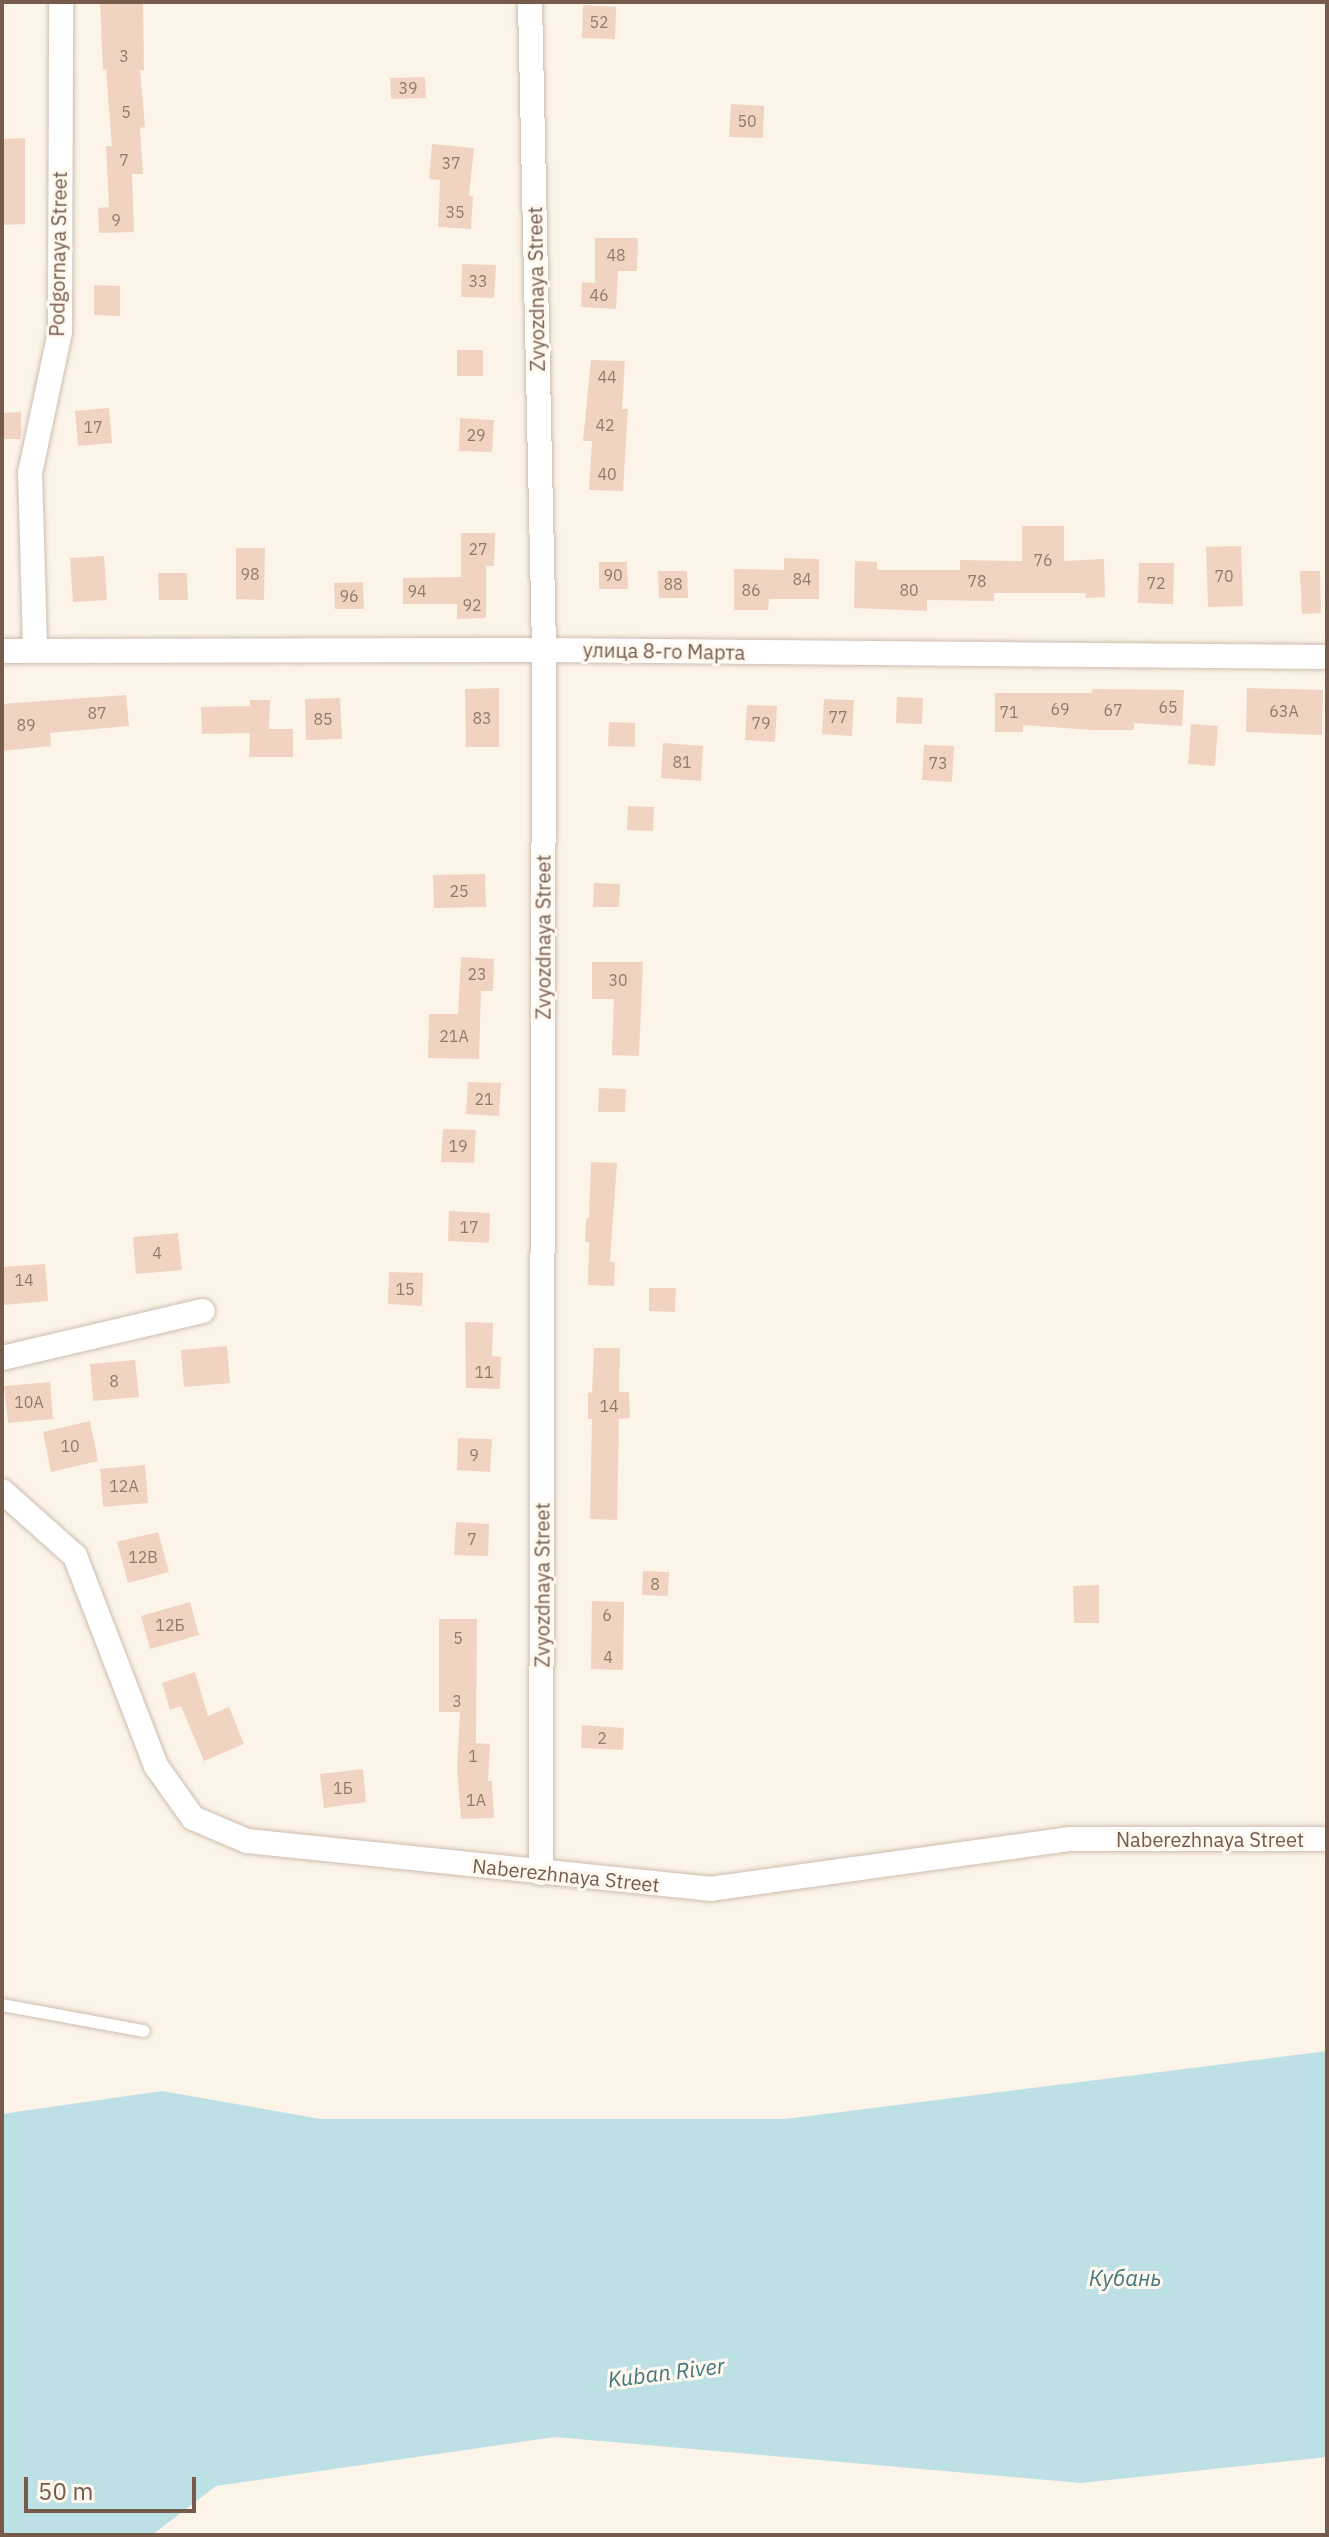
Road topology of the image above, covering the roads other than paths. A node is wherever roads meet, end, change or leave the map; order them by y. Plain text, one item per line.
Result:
1 (61, 2) edge
2 (530, 2) edge
3 (35, 648) junction
4 (544, 650) junction
5 (2, 651) edge
6 (1327, 657) edge
7 (203, 1311) dead end
8 (2, 1358) edge
9 (2, 1491) edge
10 (1327, 1839) edge
11 (541, 1873) junction
12 (2, 2005) edge
13 (144, 2031) dead end

1 - 3 street, Podgornaya Street
2 - 4 street, Zvyozdnaya Street
3 - 4 street, улица 8-го Марта
3 - 5 street, улица 8-го Марта
4 - 6 street, улица 8-го Марта
4 - 11 street, Zvyozdnaya Street
7 - 8 street
9 - 11 street, Naberezhnaya Street
10 - 11 street, Naberezhnaya Street
12 - 13 lane

